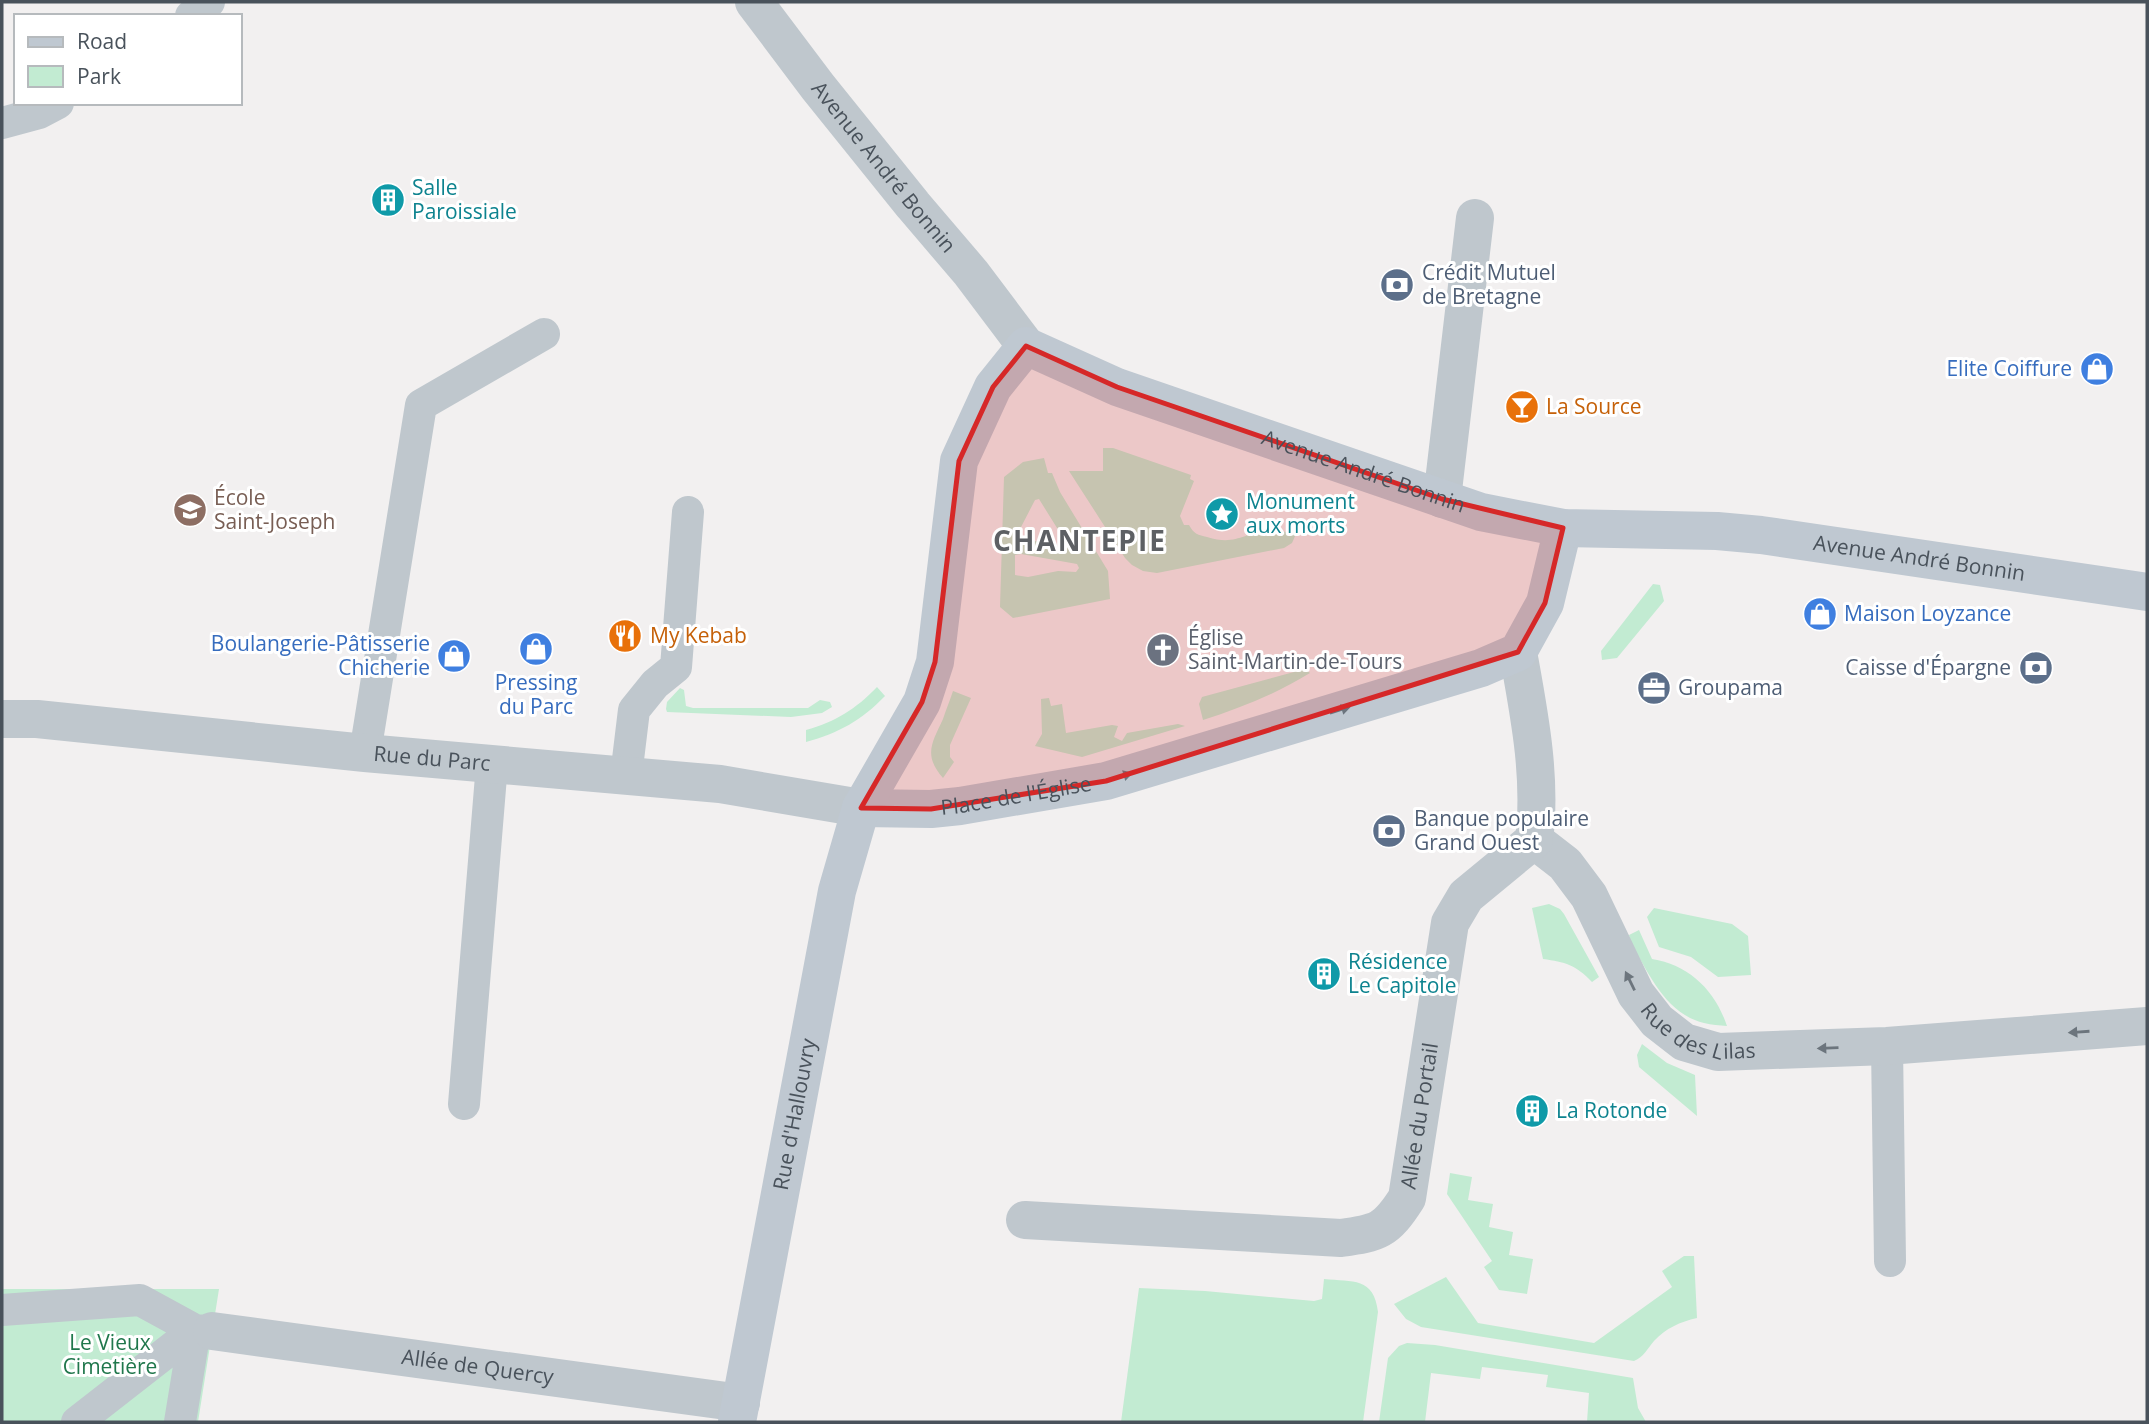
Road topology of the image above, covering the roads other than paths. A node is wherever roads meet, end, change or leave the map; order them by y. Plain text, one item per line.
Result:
1 (209, 2) edge
2 (754, 2) edge
3 (194, 14) edge
4 (54, 105) edge
5 (2, 123) edge
6 (1475, 218) dead end
7 (544, 334) dead end
8 (1026, 346) junction
9 (1442, 499) junction
10 (688, 512) dead end
11 (1563, 528) junction
12 (2147, 592) edge
13 (1518, 652) junction
14 (2, 719) edge
15 (365, 753) junction
16 (492, 764) junction
17 (626, 775) junction
18 (861, 808) junction
19 (1534, 840) junction
20 (2147, 1026) edge
21 (1886, 1046) junction
22 (464, 1104) dead end
23 (1025, 1220) dead end
24 (1890, 1261) dead end
25 (2, 1310) edge
26 (203, 1331) junction
27 (739, 1412) edge
28 (77, 1422) edge
29 (180, 1422) edge

1 - 3 lane
2 - 8 street, Avenue André Bonnin
4 - 5 lane
6 - 9 street
7 - 15 lane
8 - 9 main road, Avenue André Bonnin
8 - 18 main road
9 - 11 main road, Avenue André Bonnin
10 - 17 lane
11 - 12 main road, Avenue André Bonnin
11 - 13 main road
18 -> 13 main road, Place de l'Église
13 - 19 street
14 - 15 street, Rue du Parc
15 - 16 street, Rue du Parc
16 - 17 street, Rue du Parc
16 - 22 lane
17 - 18 street, Rue du Parc
18 - 27 main road, Rue d'Hallouvry
21 -> 19 street, Rue des Lilas
19 - 23 street, Allée du Portail
20 -> 21 street, Rue des Lilas
21 - 24 lane
25 - 26 lane
26 - 27 street, Allée de Quercy
26 - 28 lane
26 - 29 lane

